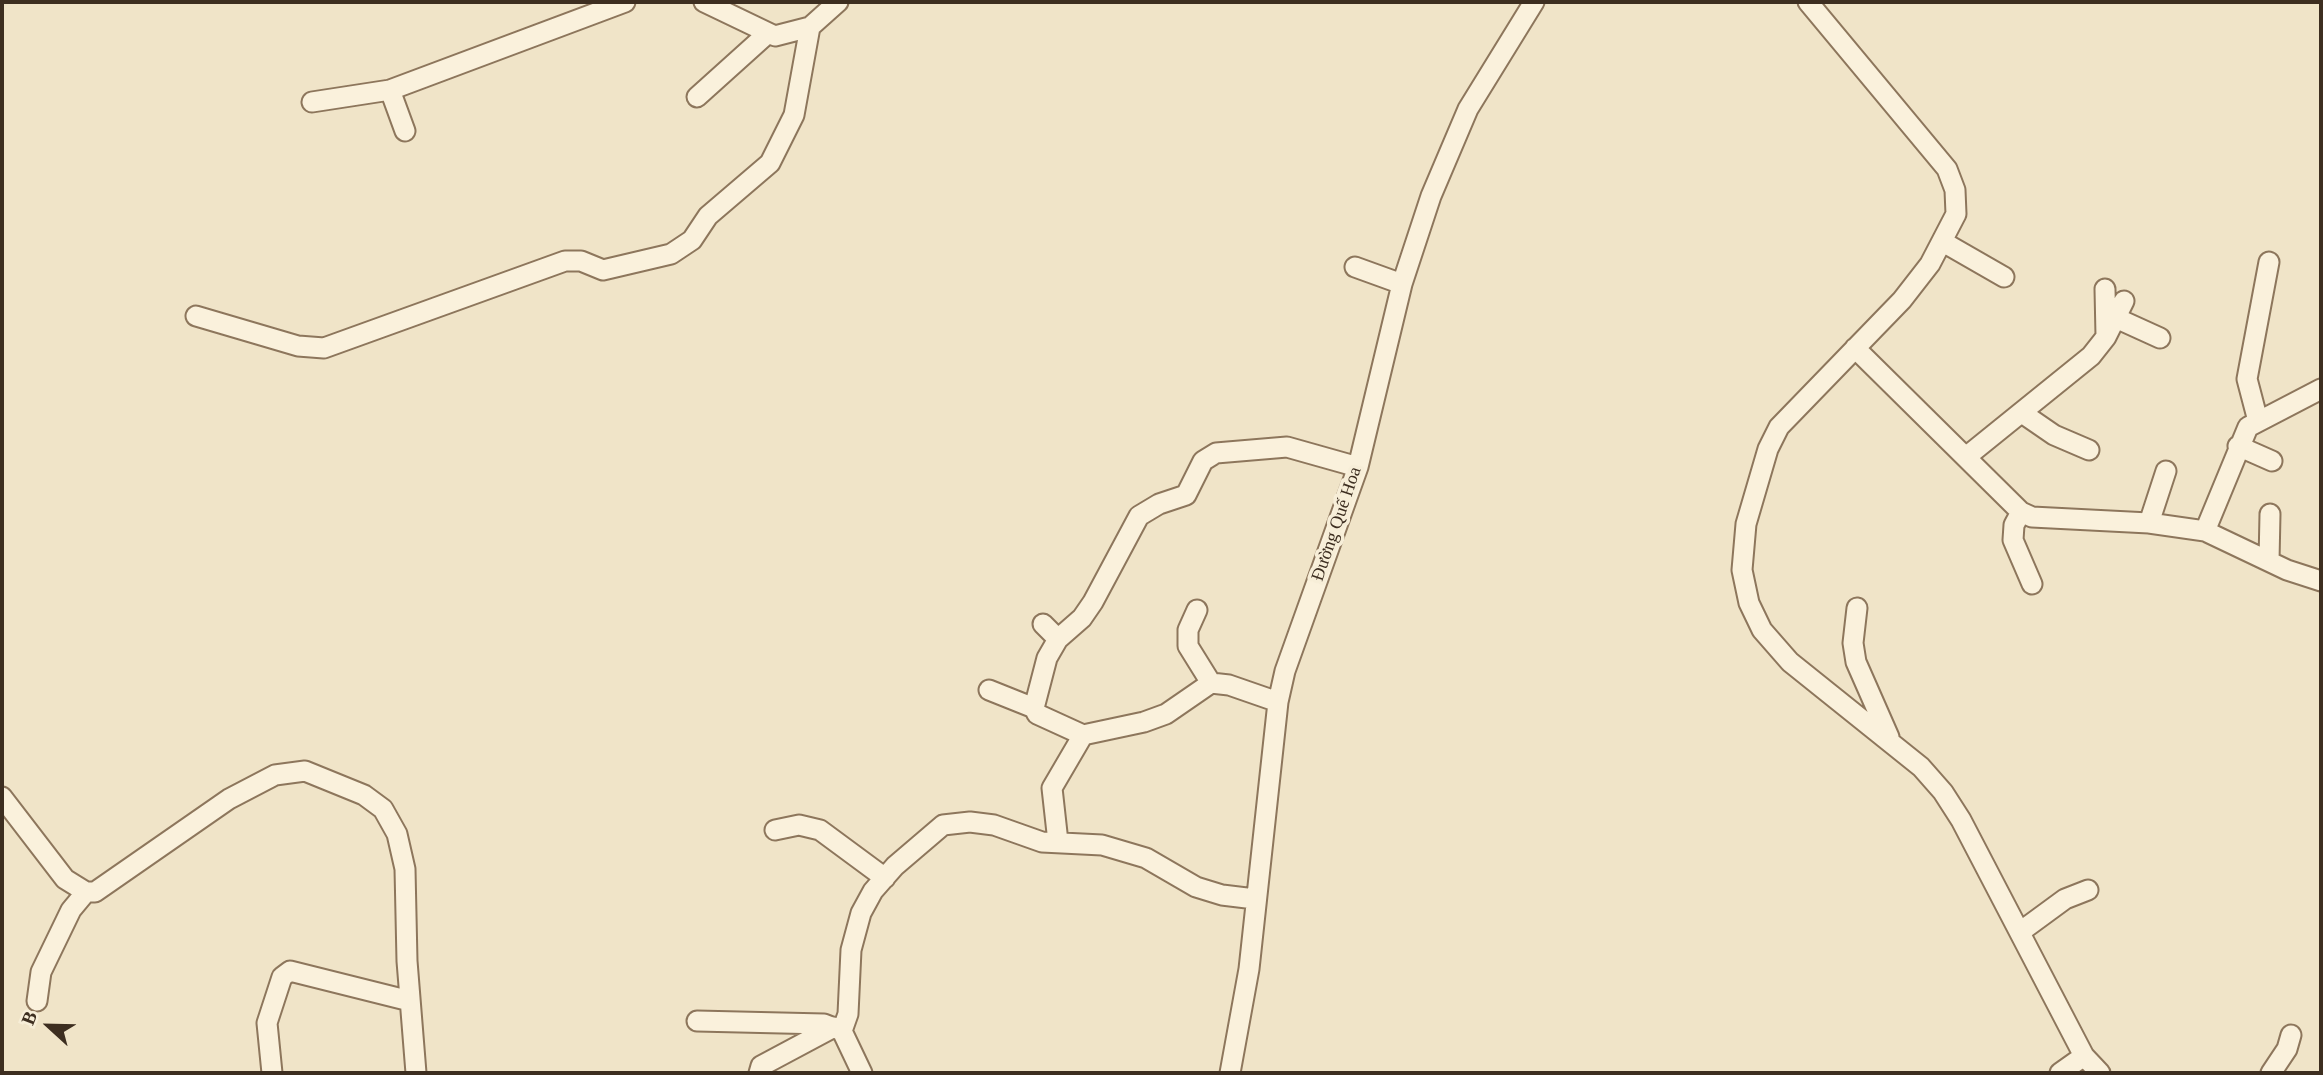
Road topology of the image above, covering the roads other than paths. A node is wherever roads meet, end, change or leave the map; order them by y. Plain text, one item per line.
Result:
1 (625, 2) edge
2 (704, 2) edge
3 (838, 2) edge
4 (1534, 2) edge
5 (1808, 2) edge
6 (603, 6) edge
7 (810, 27) junction
8 (762, 40) junction
9 (390, 90) junction
10 (697, 97) dead end
11 (312, 102) dead end
12 (405, 131) dead end
13 (1943, 242) junction
14 (2269, 262) dead end
15 (1355, 267) dead end
16 (2004, 277) dead end
17 (1402, 284) junction
18 (2105, 289) dead end
19 (196, 316) dead end
20 (2106, 337) junction
21 (2161, 338) dead end
22 (1855, 348) junction
23 (2321, 389) edge
24 (2022, 412) junction
25 (2258, 421) junction
26 (2238, 446) junction
27 (2089, 450) dead end
28 (1966, 457) junction
29 (2272, 461) dead end
30 (1358, 467) junction
31 (2166, 471) dead end
32 (2021, 512) junction
33 (2270, 514) dead end
34 (2149, 523) junction
35 (2205, 531) junction
36 (2269, 561) junction
37 (2321, 581) edge
38 (2032, 584) dead end
39 (1857, 608) dead end
40 (1197, 610) dead end
41 (1043, 625) dead end
42 (1058, 639) junction
43 (1211, 682) junction
44 (989, 690) dead end
45 (1278, 702) junction
46 (1034, 708) junction
47 (1083, 734) junction
48 (1893, 744) junction
49 (2, 797) edge
50 (775, 830) dead end
51 (1058, 842) junction
52 (885, 878) junction
53 (2088, 890) dead end
54 (86, 892) junction
55 (1255, 899) junction
56 (2020, 932) junction
57 (37, 1000) dead end
58 (410, 1001) junction
59 (697, 1021) dead end
60 (838, 1029) junction
61 (2291, 1035) dead end
62 (2084, 1056) junction
63 (272, 1073) edge
64 (416, 1073) edge
65 (759, 1073) edge
66 (862, 1073) edge
67 (1230, 1073) edge
68 (2060, 1073) edge
69 (2101, 1073) edge
70 (2271, 1073) edge

1 - 6 street
2 - 8 street
3 - 7 street
4 - 17 street, Đường Quế Hoa
5 - 13 street
6 - 9 street
7 - 8 street
7 - 19 street
8 - 10 street
9 - 11 street
9 - 12 street
13 - 16 street
13 - 22 street
14 - 25 street
15 - 17 street
17 - 30 street, Đường Quế Hoa
18 - 20 street
20 - 21 street
20 - 24 street
22 - 28 street
22 - 48 street
23 - 25 street
24 - 27 street
24 - 28 street
25 - 26 street
26 - 29 street
26 - 35 street
28 - 32 street
30 - 42 street
30 - 45 street, Đường Quế Hoa
31 - 34 street
32 - 34 street
32 - 38 street
33 - 36 street
34 - 35 street
35 - 36 street
36 - 37 street
39 - 48 street
40 - 43 street
41 - 42 street
42 - 46 street
43 - 45 street
43 - 47 street
44 - 46 street
45 - 55 street, Đường Quế Hoa
46 - 47 street
47 - 51 street
48 - 56 street
49 - 54 street
50 - 52 street
51 - 52 street
51 - 55 street
52 - 60 street
53 - 56 street
54 - 57 street
54 - 58 street
55 - 67 street, Đường Quế Hoa
56 - 62 street
58 - 63 street
58 - 64 street
59 - 60 street
60 - 65 street
60 - 66 street
61 - 70 street
62 - 68 street
62 - 69 street

